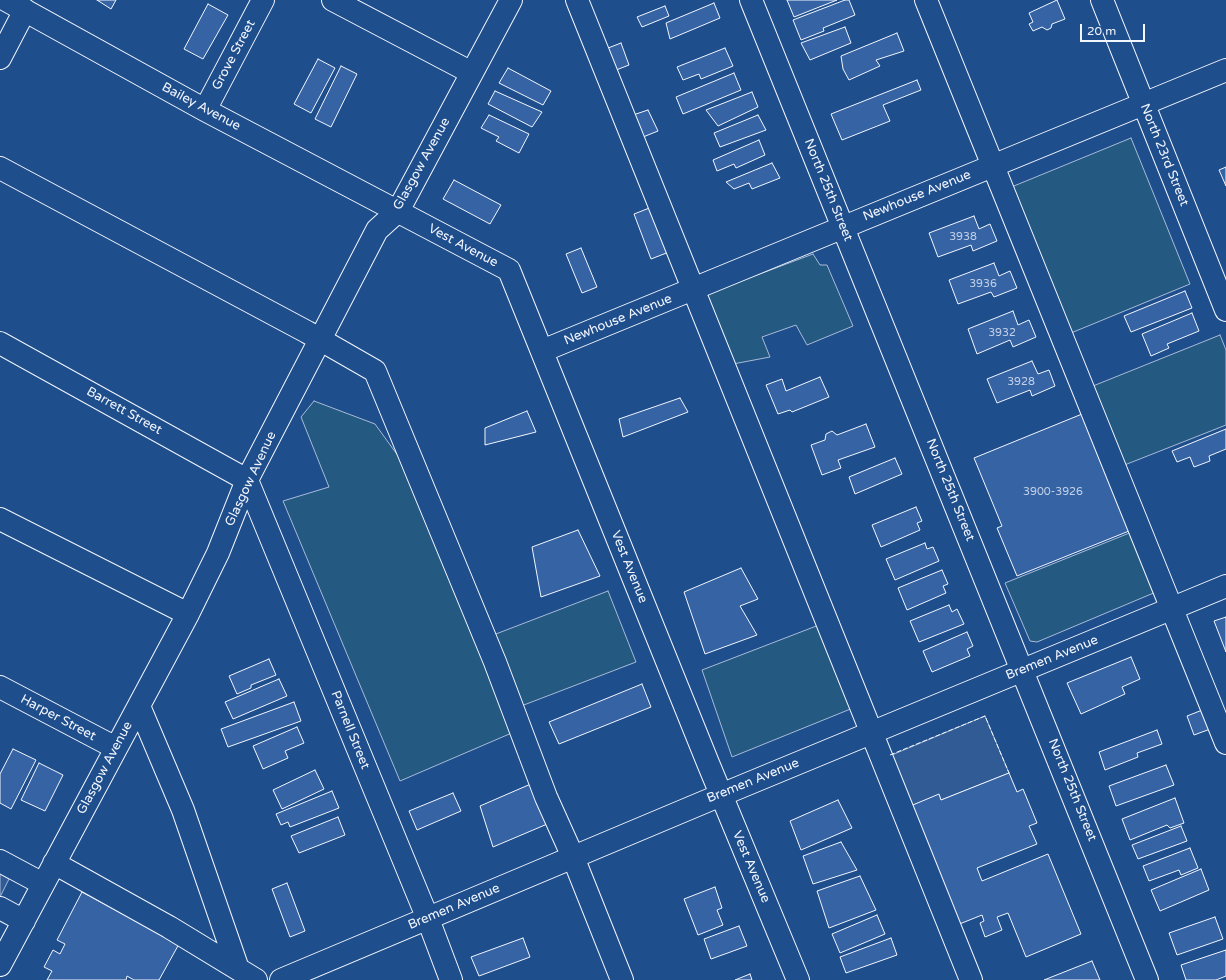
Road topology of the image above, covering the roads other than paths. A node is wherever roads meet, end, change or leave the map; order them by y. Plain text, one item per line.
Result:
1 (263, 0) edge
2 (333, 0) edge
3 (511, 0) edge
4 (577, 0) edge
5 (751, 0) edge
6 (926, 0) edge
7 (1102, 0) edge
8 (16, 5) edge
9 (0, 58) edge
10 (1226, 70) edge
11 (472, 73) junction
12 (1144, 104) junction
13 (204, 110) junction
14 (992, 165) junction
15 (0, 168) edge
16 (398, 211) junction
17 (842, 227) junction
18 (694, 288) junction
19 (1226, 310) edge
20 (320, 340) junction
21 (0, 343) edge
22 (542, 351) junction
23 (247, 480) junction
24 (0, 520) edge
25 (1226, 586) edge
26 (1172, 608) junction
27 (188, 614) junction
28 (1024, 670) junction
29 (0, 687) edge
30 (139, 706) junction
31 (872, 732) junction
32 (1226, 743) edge
33 (116, 748) junction
34 (720, 795) junction
35 (573, 857) junction
36 (0, 861) edge
37 (54, 863) junction
38 (43, 884) junction
39 (0, 908) edge
40 (428, 918) junction
41 (24, 921) junction
42 (0, 965) edge
43 (247, 975) edge
44 (281, 980) edge
45 (451, 980) edge
46 (622, 980) edge
47 (798, 980) edge
48 (971, 980) edge
49 (1147, 980) edge

1 - 13 street, Grove Street
2 - 11 street
3 - 11 street, Glasgow Avenue
4 - 18 street
5 - 17 street, North 25th Street
6 - 14 street
7 - 12 street, North 23rd Street
8 - 9 street
8 - 13 street, Bailey Avenue
10 - 12 street, Newhouse Avenue
11 - 16 street, Glasgow Avenue
12 - 14 street, Newhouse Avenue
12 - 19 street, North 23rd Street
13 - 16 street, Bailey Avenue
14 - 17 street, Newhouse Avenue
14 - 26 street
15 - 20 street
16 - 20 street, Glasgow Avenue
16 - 22 street, Vest Avenue
17 - 18 street, Newhouse Avenue
17 - 28 street, North 25th Street
18 - 22 street, Newhouse Avenue
18 - 31 street
20 - 23 street, Glasgow Avenue
20 - 35 street
21 - 23 street, Barrett Street
22 - 34 street, Vest Avenue
23 - 27 street, Glasgow Avenue
23 - 40 street, Parnell Street
24 - 27 street
25 - 26 street, Bremen Avenue
26 - 28 street, Bremen Avenue
26 - 32 street
27 - 30 street, Glasgow Avenue
28 - 31 street, Bremen Avenue
28 - 49 street, North 25th Street
29 - 33 street, Harper Street
30 - 33 street, Glasgow Avenue
30 - 43 street
31 - 34 street, Bremen Avenue
31 - 48 street
33 - 37 street, Glasgow Avenue
34 - 35 street, Bremen Avenue
34 - 47 street, Vest Avenue
35 - 40 street, Bremen Avenue
35 - 46 street
36 - 38 street
37 - 38 street, Glasgow Avenue
37 - 43 street
38 - 41 street, Glasgow Avenue
39 - 41 street
40 - 44 street, Bremen Avenue
40 - 45 street, Parnell Street
41 - 42 street, Glasgow Avenue

